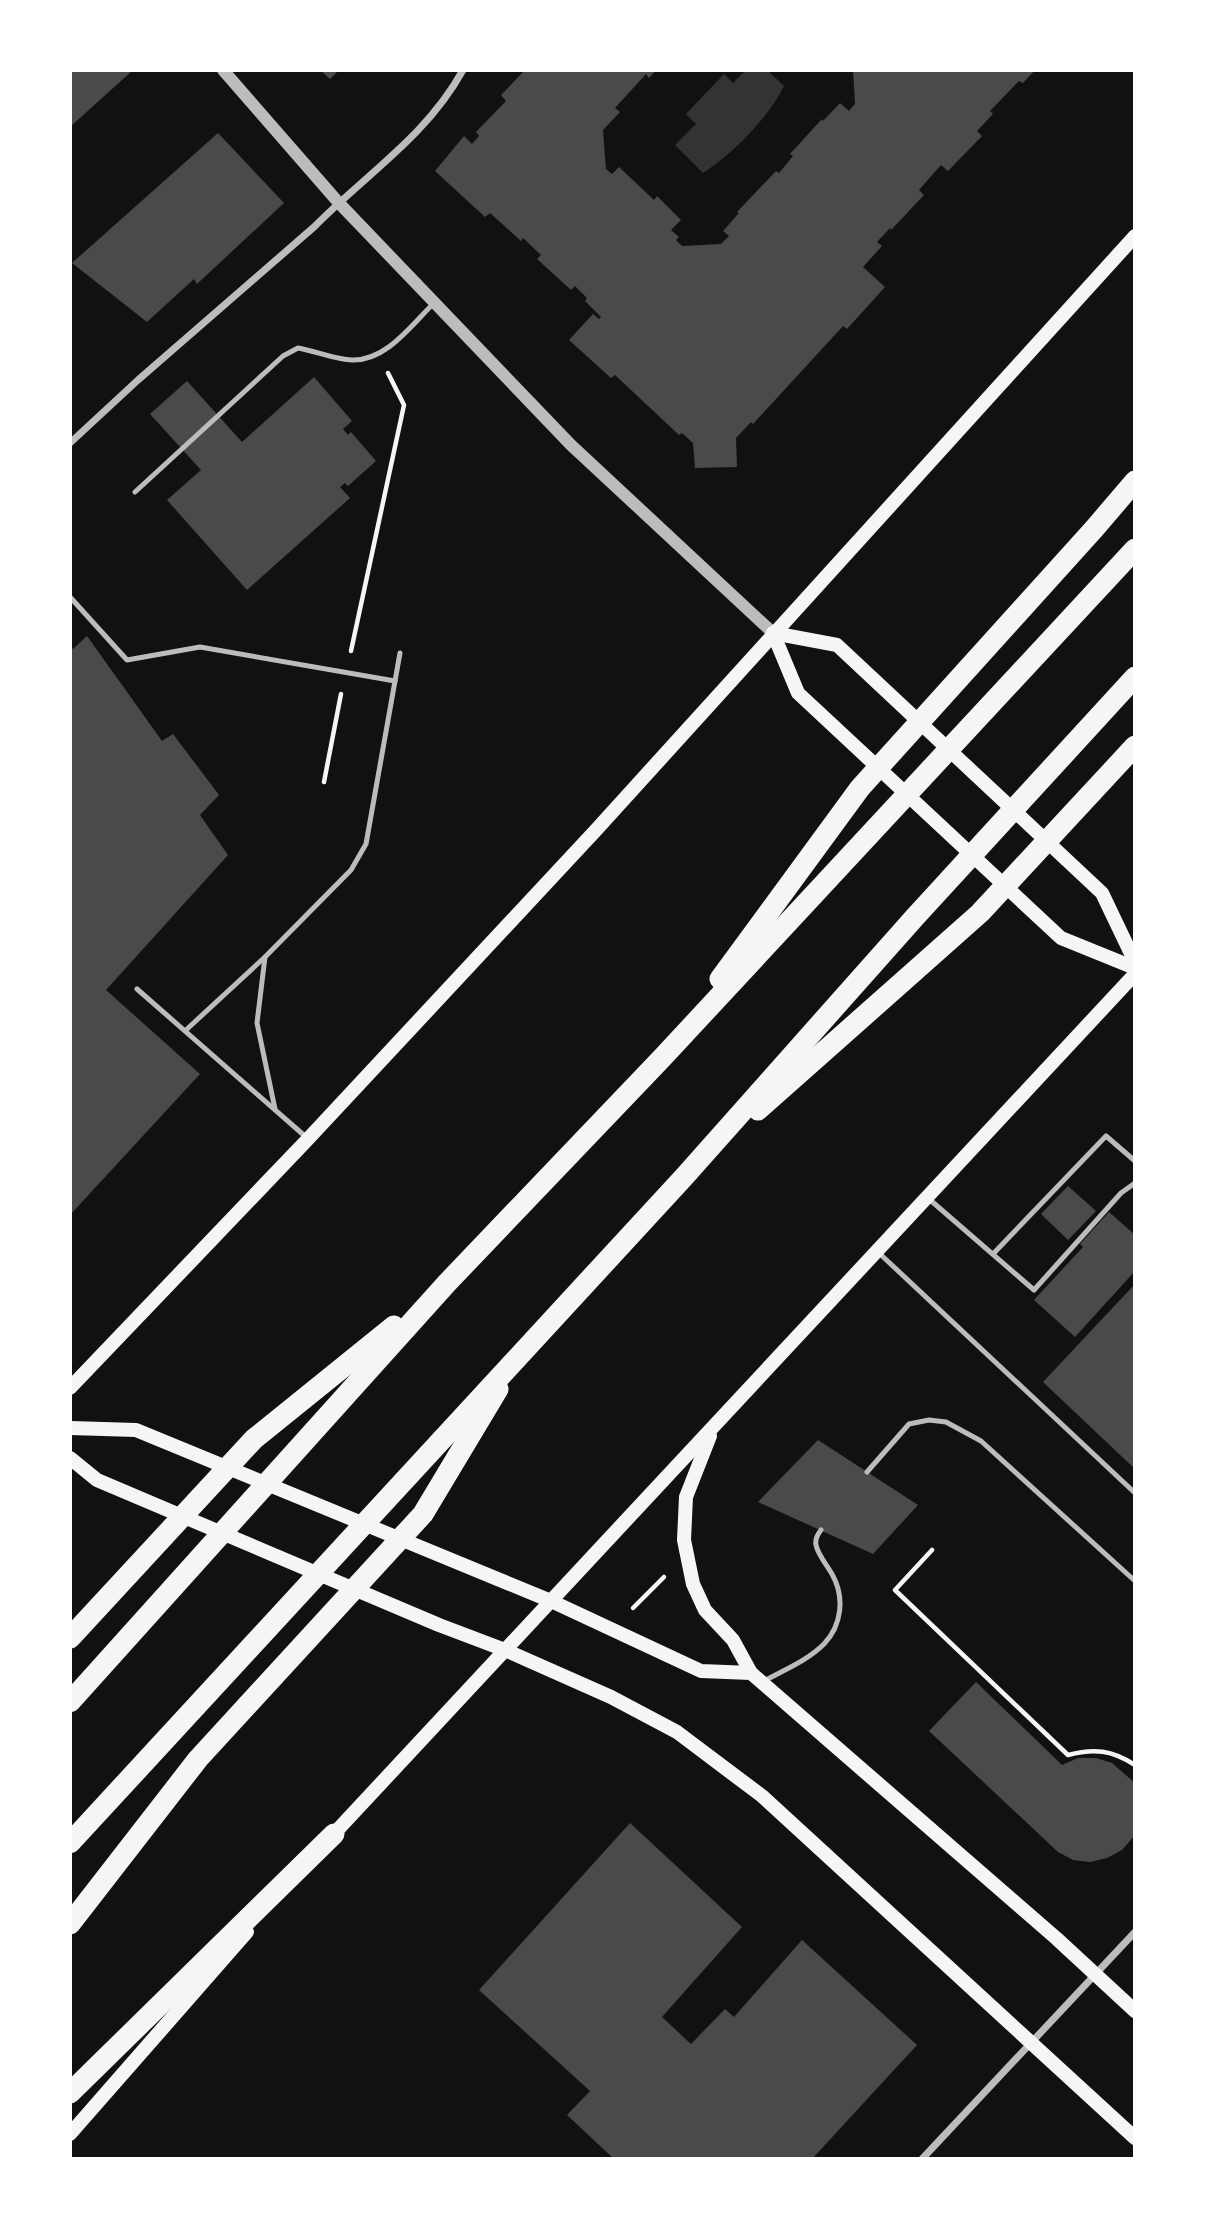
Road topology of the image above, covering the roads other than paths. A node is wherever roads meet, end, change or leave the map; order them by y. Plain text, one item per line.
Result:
1 (223, 70) edge
2 (463, 70) edge
3 (338, 202) junction
4 (1135, 236) edge
5 (435, 302) junction
6 (70, 443) edge
7 (1135, 481) edge
8 (135, 492) dead end
9 (1135, 548) edge
10 (70, 597) edge
11 (773, 633) junction
12 (400, 653) dead end
13 (1135, 677) edge
14 (395, 681) junction
15 (1135, 746) edge
16 (265, 957) junction
17 (1135, 962) edge
18 (1135, 968) edge
19 (1135, 974) edge
20 (137, 989) dead end
21 (186, 1030) junction
22 (662, 1058) junction
23 (275, 1109) junction
24 (308, 1139) junction
25 (1135, 1161) edge
26 (684, 1177) junction
27 (1135, 1183) edge
28 (927, 1197) junction
29 (876, 1251) junction
30 (993, 1254) junction
31 (447, 1283) junction
32 (521, 1351) junction
33 (70, 1388) edge
34 (714, 1426) junction
35 (70, 1428) edge
36 (70, 1458) edge
37 (867, 1472) dead end
38 (1135, 1493) edge
39 (821, 1530) dead end
40 (1135, 1581) edge
41 (551, 1601) junction
42 (70, 1638) edge
43 (505, 1650) junction
44 (756, 1677) junction
45 (70, 1702) edge
46 (334, 1834) junction
47 (70, 1843) edge
48 (70, 1924) edge
49 (1135, 1932) edge
50 (1096, 1975) junction
51 (1135, 2011) edge
52 (1031, 2044) junction
53 (70, 2093) edge
54 (70, 2134) edge
55 (1135, 2138) edge
56 (922, 2159) edge

1 - 3 street
2 - 3 street
3 - 5 street
3 - 6 street
4 - 11 main road
5 - 8 lane
5 - 11 street
7 - 22 highway
9 - 22 highway
10 - 14 lane
11 - 17 main road
11 - 18 main road
11 - 24 main road
12 - 14 lane
13 - 26 highway
14 - 16 lane
15 - 26 highway
16 - 21 lane
16 - 23 lane
19 - 28 main road
20 - 21 lane
21 - 23 lane
22 - 31 highway
23 - 24 lane
24 - 33 main road
25 - 30 lane
26 - 32 highway
27 - 30 lane
28 - 29 main road
28 - 30 lane
29 - 34 main road
29 - 38 lane
31 - 42 highway
31 - 45 highway
32 - 47 highway
32 - 48 highway
34 - 41 main road
34 - 44 main road
35 - 41 main road
36 - 43 main road
37 - 40 lane
39 - 44 lane
41 - 43 main road
41 - 44 main road
43 - 46 main road
43 - 52 main road
44 - 50 main road
46 - 53 highway
46 - 54 main road
49 - 50 street
50 - 51 main road
50 - 52 street
52 - 55 main road
52 - 56 street

